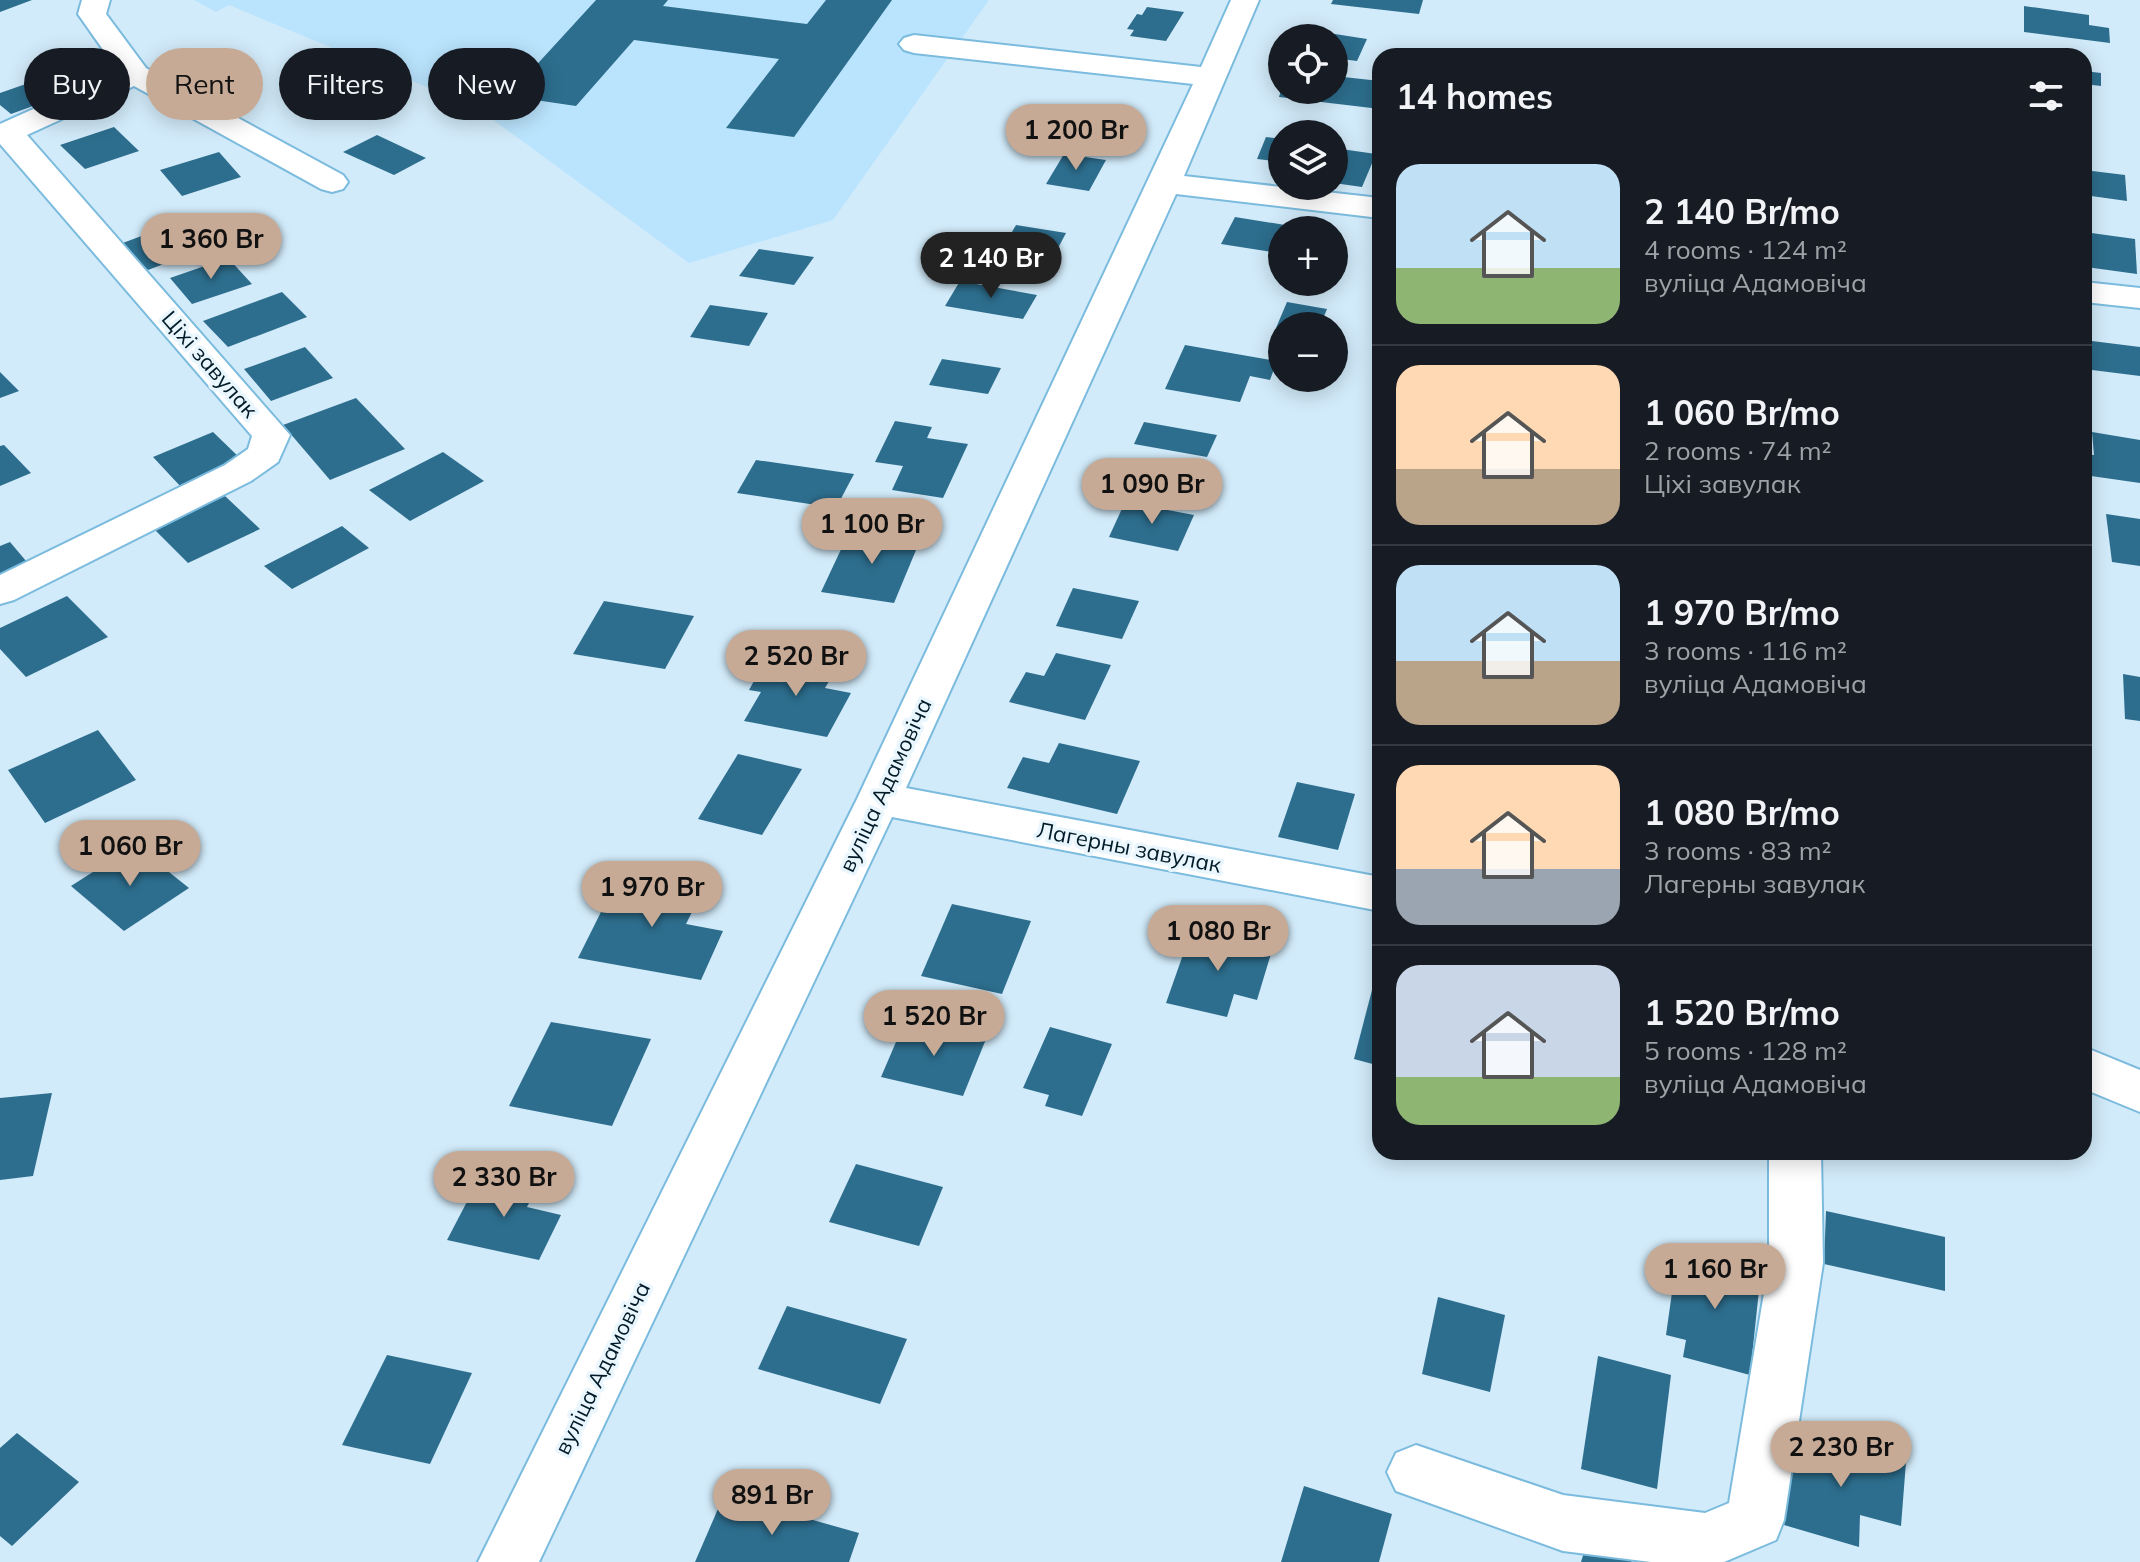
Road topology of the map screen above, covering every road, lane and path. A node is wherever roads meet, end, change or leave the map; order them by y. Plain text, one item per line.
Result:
1 (96, 0) edge
2 (1245, 0) edge
3 (914, 44) dead end
4 (135, 74) junction
5 (1209, 77) junction
6 (4, 134) edge
7 (332, 182) dead end
8 (1165, 183) junction
9 (1372, 207) edge
10 (2092, 293) edge
11 (2140, 298) edge
12 (0, 591) edge
13 (879, 799) junction
14 (1372, 892) edge
15 (2092, 1071) edge
16 (2140, 1092) edge
17 (1795, 1160) edge
18 (1416, 1472) dead end
19 (508, 1562) edge

1 - 4 street
2 - 5 street, вуліца Адамовіча
3 - 5 street
4 - 6 street
4 - 7 street
5 - 8 street, вуліца Адамовіча
6 - 12 street, Ціхі завулак
8 - 9 street
8 - 13 street, вуліца Адамовіча
10 - 11 street
13 - 14 street, Лагерны завулак
13 - 19 street, вуліца Адамовіча
15 - 16 street
17 - 18 street

